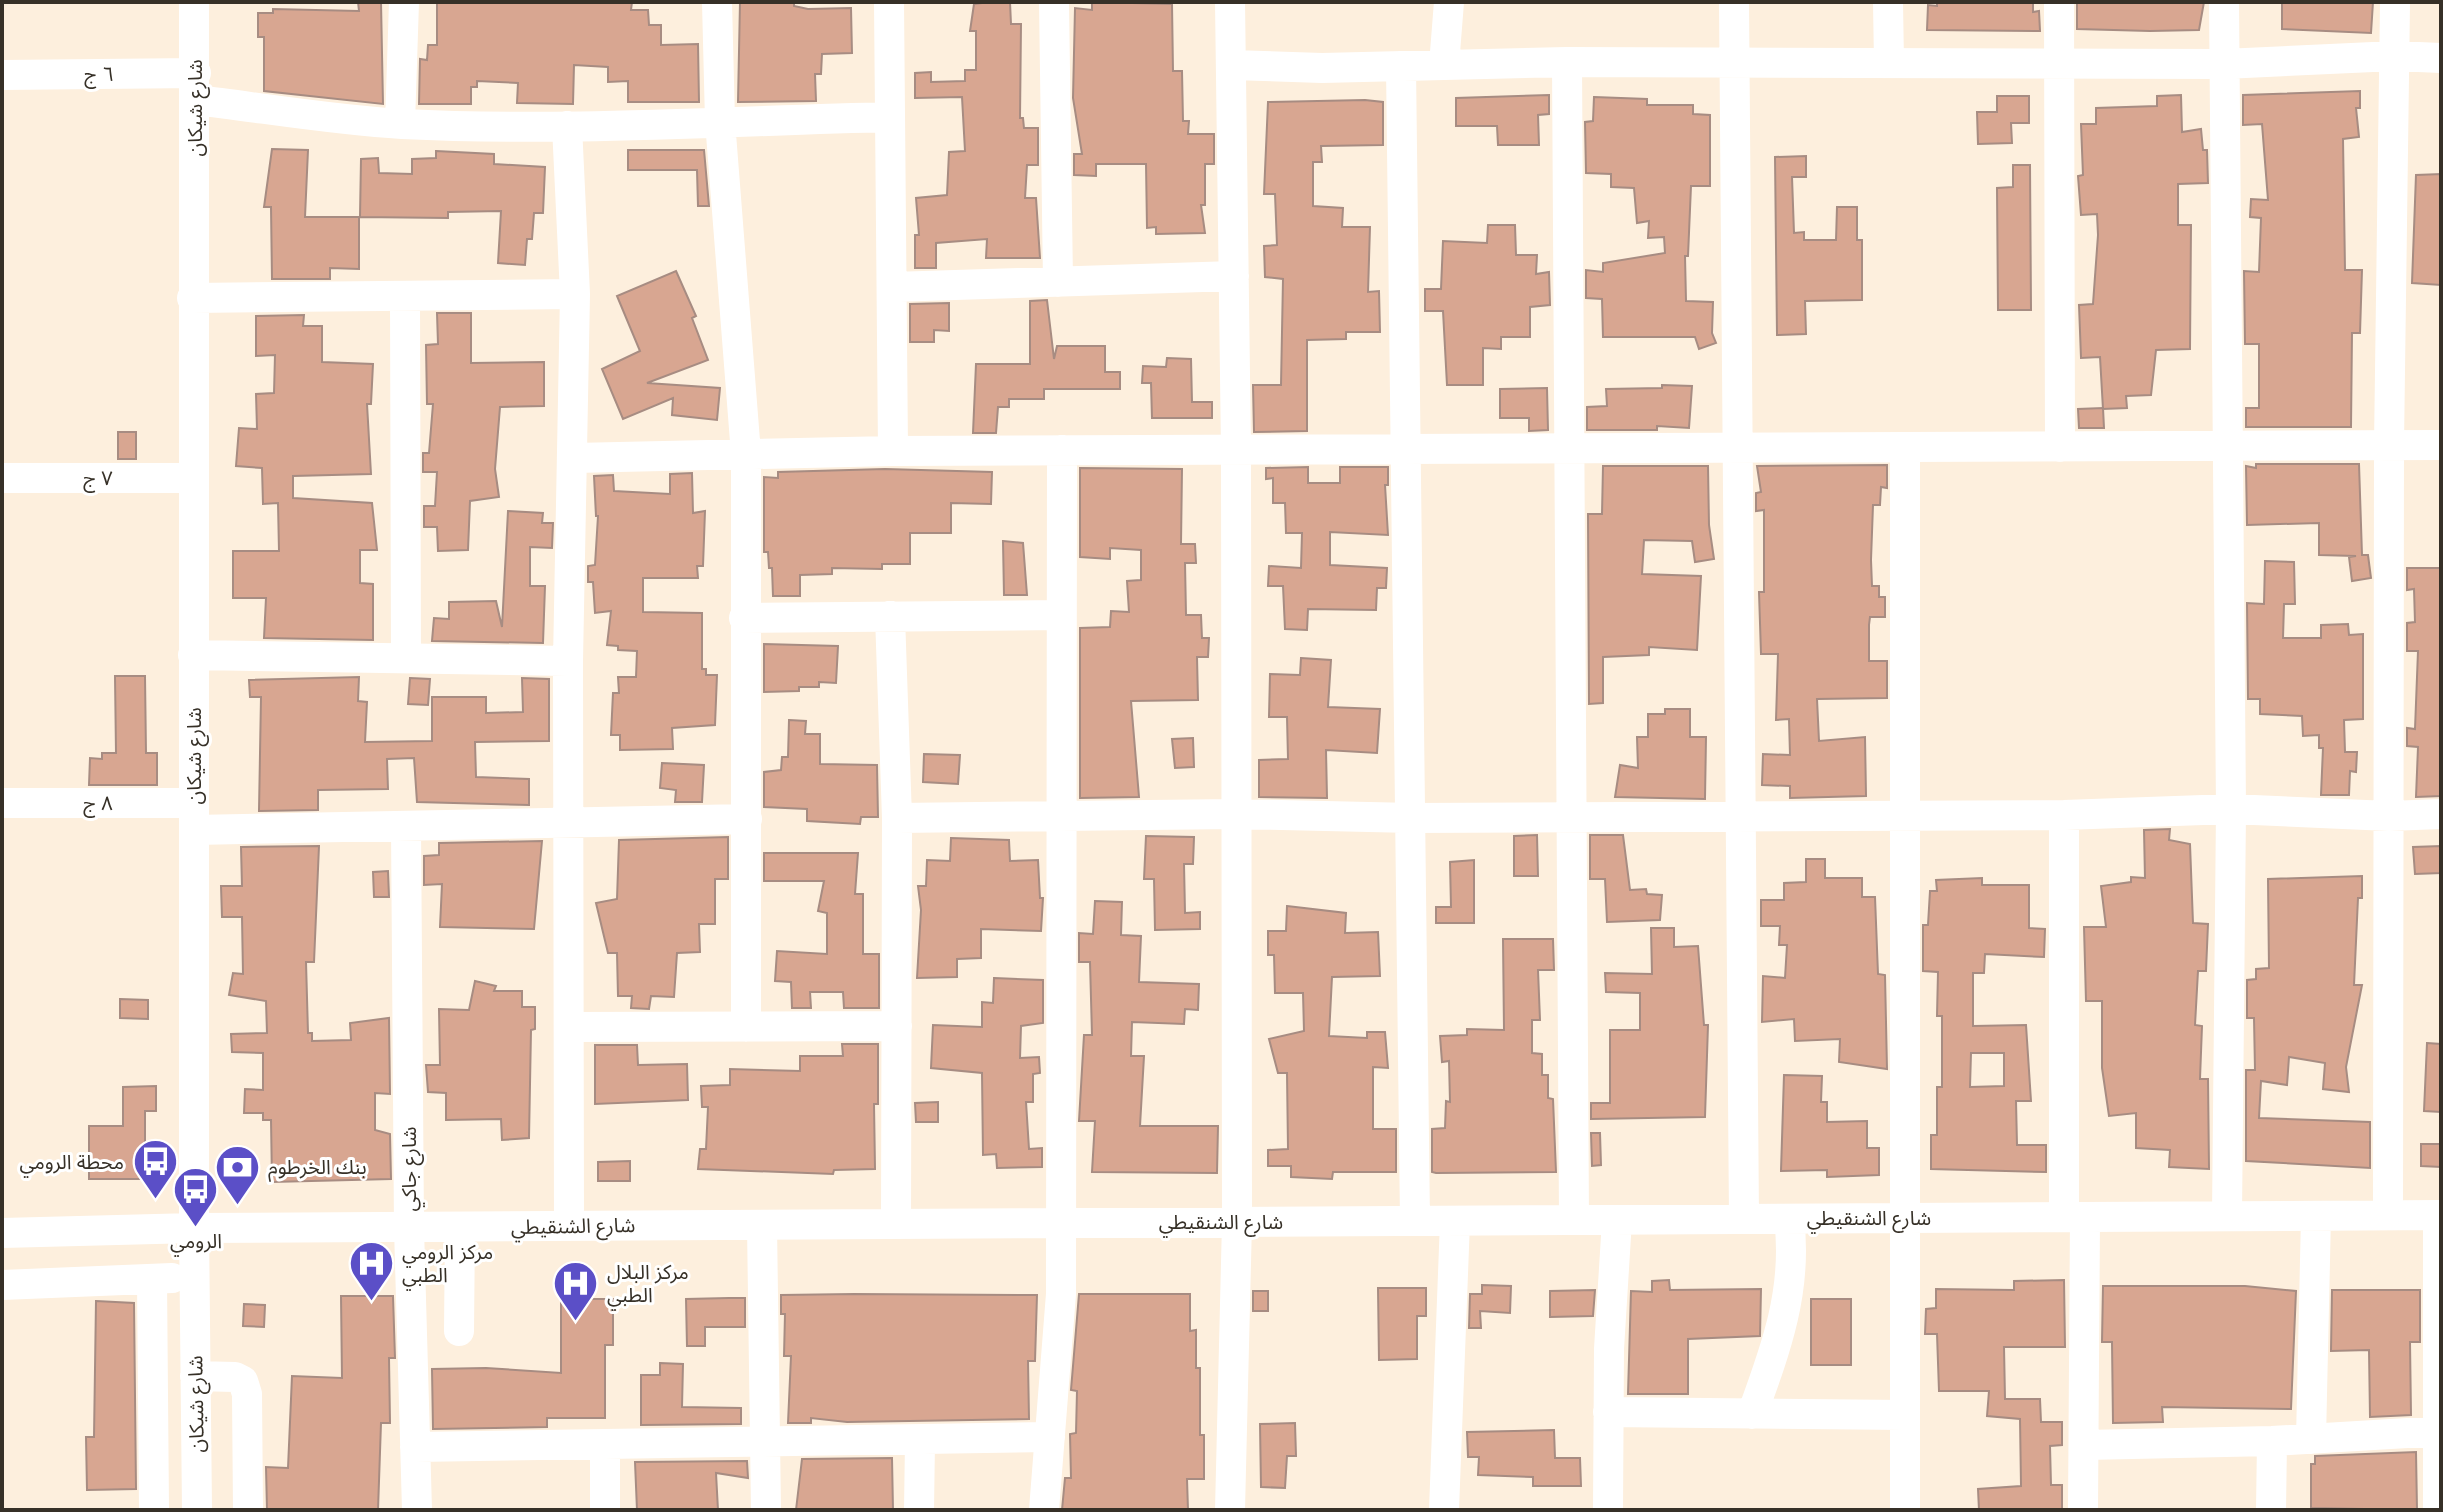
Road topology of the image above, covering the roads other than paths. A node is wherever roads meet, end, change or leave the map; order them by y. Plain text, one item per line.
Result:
1 (194, 2) edge
2 (404, 2) edge
3 (717, 2) edge
4 (889, 2) edge
5 (1054, 2) edge
6 (1230, 2) edge
7 (1449, 2) edge
8 (1734, 2) edge
9 (1888, 2) edge
10 (2059, 2) edge
11 (2224, 2) edge
12 (2395, 2) edge
13 (2395, 56) junction
14 (2441, 58) edge
15 (1567, 62) junction
16 (1737, 62) junction
17 (1889, 63) junction
18 (2058, 63) junction
19 (2224, 64) junction
20 (1232, 65) junction
21 (1444, 65) junction
22 (1401, 66) junction
23 (2, 75) edge
24 (196, 86) junction
25 (890, 117) junction
26 (720, 121) junction
27 (400, 124) junction
28 (567, 126) junction
29 (1234, 276) junction
30 (1058, 282) junction
31 (892, 287) junction
32 (575, 294) junction
33 (405, 296) junction
34 (192, 298) junction
35 (2389, 445) junction
36 (2441, 445) edge
37 (2227, 446) junction
38 (1905, 447) junction
39 (2060, 447) junction
40 (1739, 448) junction
41 (1409, 449) junction
42 (1567, 449) junction
43 (1062, 450) junction
44 (1236, 450) junction
45 (893, 451) junction
46 (746, 454) junction
47 (574, 458) junction
48 (2, 478) edge
49 (194, 478) junction
50 (1060, 615) junction
51 (890, 616) junction
52 (744, 618) junction
53 (193, 655) junction
54 (406, 658) junction
55 (568, 661) junction
56 (2, 803) edge
57 (2231, 809) junction
58 (1235, 814) junction
59 (1904, 814) junction
60 (2441, 814) edge
61 (1572, 815) junction
62 (1742, 815) junction
63 (2064, 815) junction
64 (194, 816) junction
65 (1061, 816) junction
66 (2389, 816) junction
67 (897, 818) junction
68 (1413, 818) junction
69 (747, 819) junction
70 (570, 822) junction
71 (406, 827) junction
72 (897, 1026) junction
73 (569, 1027) junction
74 (746, 1027) junction
75 (2388, 1215) junction
76 (2440, 1215) edge
77 (2227, 1216) junction
78 (2316, 1216) junction
79 (2074, 1217) junction
80 (1904, 1218) junction
81 (1744, 1219) junction
82 (1789, 1219) junction
83 (1574, 1220) junction
84 (1617, 1220) junction
85 (1415, 1221) junction
86 (1455, 1221) junction
87 (1237, 1222) junction
88 (1062, 1223) junction
89 (896, 1224) junction
90 (762, 1225) junction
91 (569, 1226) junction
92 (194, 1228) junction
93 (409, 1228) junction
94 (460, 1228) junction
95 (2, 1233) edge
96 (194, 1277) junction
97 (152, 1279) junction
98 (2, 1285) edge
99 (459, 1331) dead end
100 (195, 1376) junction
101 (1608, 1412) junction
102 (1752, 1414) junction
103 (1905, 1415) junction
104 (2439, 1431) edge
105 (1050, 1437) junction
106 (2311, 1439) junction
107 (920, 1441) junction
108 (2272, 1441) junction
109 (766, 1443) junction
110 (605, 1445) junction
111 (2085, 1445) junction
112 (415, 1447) junction
113 (154, 1510) edge
114 (197, 1510) edge
115 (248, 1510) edge
116 (417, 1510) edge
117 (605, 1510) edge
118 (766, 1510) edge
119 (919, 1510) edge
120 (1044, 1510) edge
121 (1230, 1510) edge
122 (1444, 1510) edge
123 (1608, 1510) edge
124 (1905, 1510) edge
125 (2083, 1510) edge
126 (2271, 1510) edge
127 (2438, 1510) edge

1 - 24 street, شارع شيكان
2 - 27 street
3 - 26 street
4 - 25 street
5 - 30 street
6 - 20 street
7 - 21 street
8 - 16 street
9 - 17 street
10 - 18 street
11 - 19 street
12 - 13 street
13 - 14 street
13 - 19 street
13 - 35 street
15 - 16 street
15 - 21 street
15 - 42 street
16 - 17 street
16 - 40 street
17 - 18 street
18 - 19 street
18 - 39 street
19 - 37 street
20 - 22 street
20 - 29 street
21 - 22 street
22 - 41 street
23 - 24 street, ٦ ج
24 - 27 street, ٦ ج
24 - 34 street, شارع شيكان
25 - 26 street, ٦ ج
25 - 31 street
26 - 28 street, ٦ ج
26 - 46 street
27 - 28 street, ٦ ج
28 - 32 street
29 - 30 street
29 - 44 street
30 - 31 street
31 - 45 street
32 - 33 street
32 - 47 street
33 - 34 street
33 - 54 street
34 - 49 street, شارع شيكان
35 - 36 street
35 - 37 street
35 - 66 street
37 - 39 street
37 - 57 street
38 - 39 street
38 - 40 street
38 - 59 street
40 - 42 street
40 - 62 street
41 - 42 street
41 - 44 street
41 - 68 street
42 - 61 street
43 - 44 street
43 - 45 street
43 - 50 street
44 - 58 street
45 - 46 street
46 - 47 street
46 - 52 street
47 - 55 street
48 - 49 street, ٧ ج
49 - 53 street, شارع شيكان
50 - 51 street
50 - 65 street
51 - 52 street
51 - 67 street
52 - 69 street
53 - 54 street
53 - 64 street, شارع شيكان
54 - 55 street
55 - 70 street
56 - 64 street, ٨ ج
57 - 63 street
57 - 66 street
57 - 77 street
58 - 65 street
58 - 68 street
58 - 87 street
59 - 62 street
59 - 63 street
59 - 80 street
60 - 66 street
61 - 62 street
61 - 68 street
61 - 83 street
62 - 81 street
63 - 79 street
64 - 71 street, ٨ ج
64 - 92 street, شارع شيكان
65 - 67 street
65 - 88 street
66 - 75 street
67 - 72 street
68 - 85 street
69 - 70 street, ٨ ج
69 - 74 street
70 - 71 street, ٨ ج
70 - 73 street
71 - 93 street, شارع جاكي
72 - 74 street
72 - 89 street
73 - 74 street
73 - 91 street
75 - 76 street, شارع الشنقيطي
75 - 78 street, شارع الشنقيطي
76 - 104 street
77 - 78 street, شارع الشنقيطي
77 - 79 street, شارع الشنقيطي
78 - 106 street
79 - 80 street, شارع الشنقيطي
79 - 111 street
80 - 82 street, شارع الشنقيطي
80 - 103 street
81 - 82 street, شارع الشنقيطي
81 - 84 street, شارع الشنقيطي
82 - 102 street
83 - 84 street, شارع الشنقيطي
83 - 86 street, شارع الشنقيطي
84 - 101 street
85 - 86 street, شارع الشنقيطي
85 - 87 street, شارع الشنقيطي
86 - 122 street
87 - 88 street, شارع الشنقيطي
87 - 121 street
88 - 89 street, شارع الشنقيطي
88 - 105 street
89 - 90 street, شارع الشنقيطي
90 - 91 street, شارع الشنقيطي
90 - 109 street
91 - 94 street, شارع الشنقيطي
92 - 93 street, شارع الشنقيطي
92 - 95 street, شارع الشنقيطي
92 - 96 street, شارع شيكان
93 - 94 street, شارع الشنقيطي
93 - 112 street, شارع جاكي
94 - 99 street
96 - 97 street
96 - 100 street, شارع شيكان
97 - 98 street
97 - 113 street
100 - 114 street, شارع شيكان
100 - 115 street
101 - 102 street
101 - 123 street
102 - 103 street
103 - 124 street
104 - 106 street
104 - 127 street
105 - 107 street
105 - 120 street
106 - 108 street
107 - 109 street
107 - 119 street
108 - 111 street
108 - 126 street
109 - 110 street
109 - 118 street
110 - 112 street
110 - 117 street
111 - 125 street
112 - 116 street, شارع جاكي

